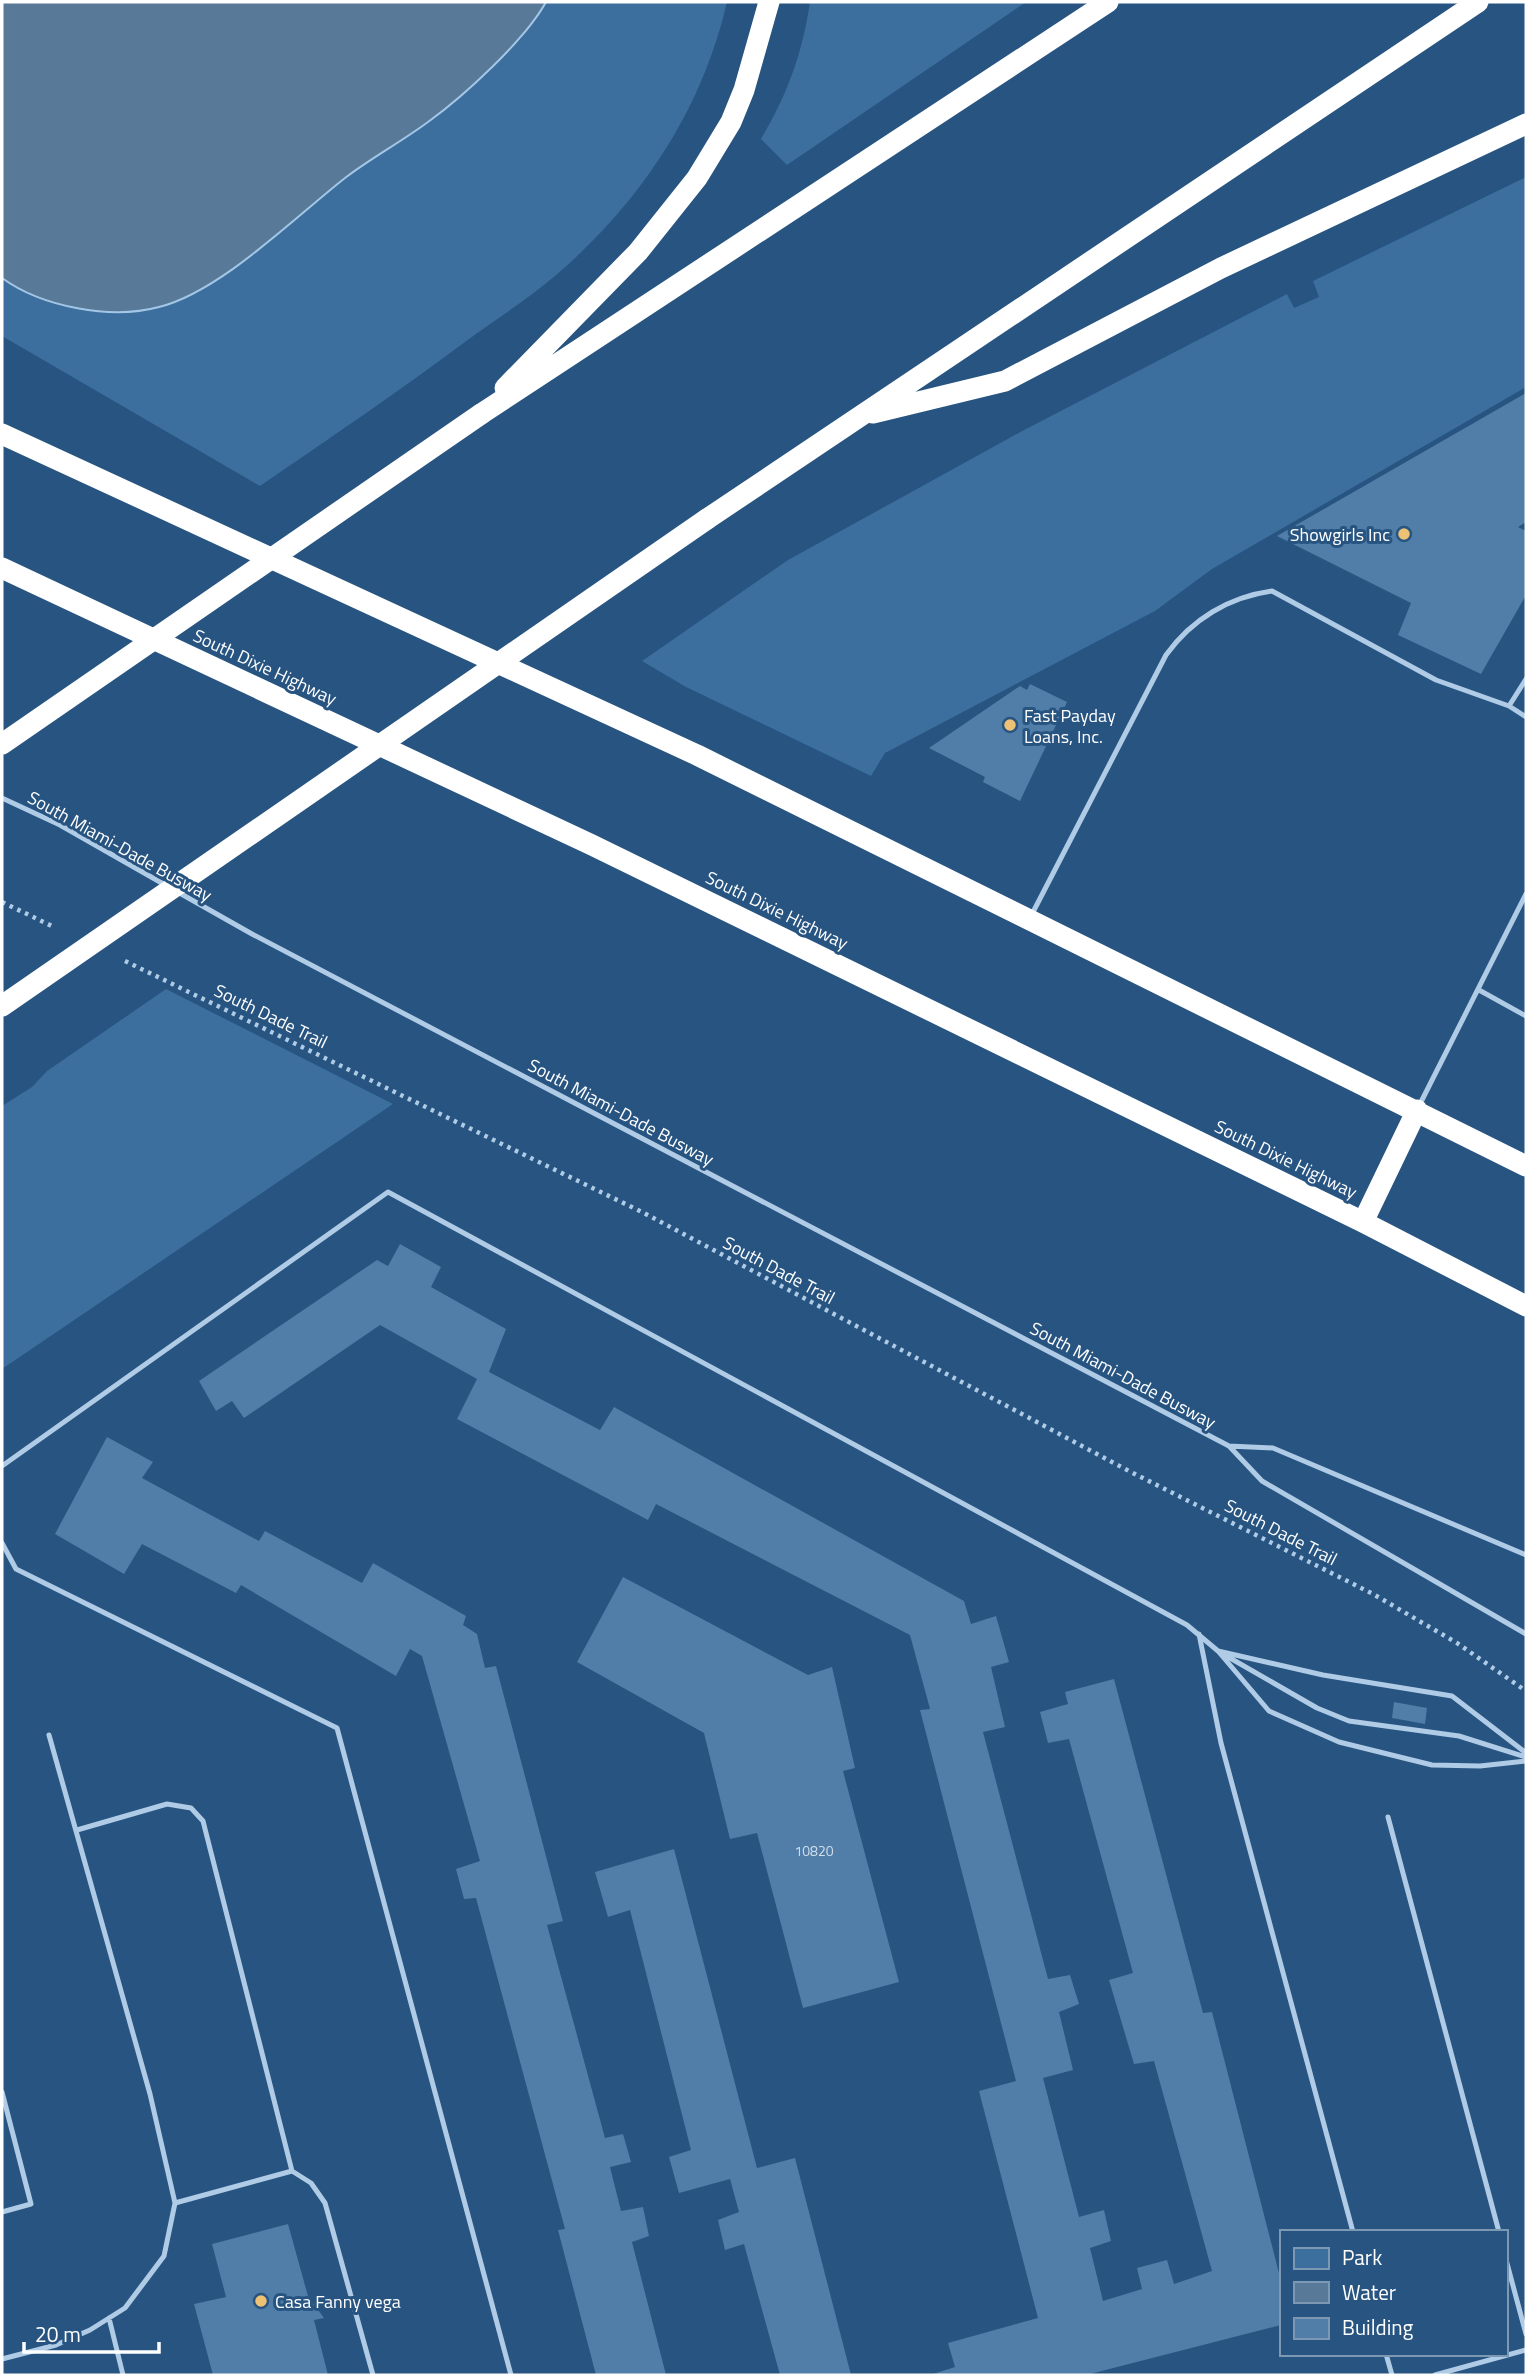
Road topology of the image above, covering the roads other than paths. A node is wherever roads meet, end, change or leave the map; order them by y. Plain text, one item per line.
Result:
1 (769, 2) edge
2 (1108, 2) edge
3 (1478, 2) edge
4 (1526, 124) edge
5 (481, 414) junction
6 (858, 417) junction
7 (2, 426) edge
8 (9, 438) edge
9 (2, 568) edge
10 (1526, 679) edge
11 (1509, 706) junction
12 (1526, 717) edge
13 (2, 744) edge
14 (2, 798) edge
15 (1526, 894) edge
16 (1030, 919) junction
17 (1479, 990) junction
18 (2, 1006) edge
19 (1526, 1016) edge
20 (1417, 1110) junction
21 (1526, 1166) edge
22 (1363, 1222) junction
23 (1526, 1306) edge
24 (1229, 1446) junction
25 (2, 1466) edge
26 (2, 1543) edge
27 (1526, 1555) edge
28 (1199, 1634) junction
29 (1526, 1634) edge
30 (1218, 1651) junction
31 (49, 1735) dead end
32 (1526, 1757) edge
33 (1388, 1817) dead end
34 (77, 1830) junction
35 (2, 2092) edge
36 (292, 2171) junction
37 (174, 2203) junction
38 (2, 2212) edge
39 (1352, 2230) edge
40 (1498, 2230) edge
41 (1507, 2263) edge
42 (108, 2318) junction
43 (1526, 2334) edge
44 (1526, 2350) edge
45 (1507, 2355) edge
46 (1387, 2356) edge
47 (1504, 2356) edge
48 (2, 2359) edge
49 (123, 2375) edge
50 (373, 2375) edge
51 (511, 2375) edge
52 (1392, 2375) edge
53 (1435, 2375) edge

1 - 5 highway
2 - 5 highway
3 - 6 highway
4 - 6 highway
5 - 13 highway, bridge
6 - 18 highway, bridge
7 - 8 highway
8 - 16 highway
9 - 22 highway, South Dixie Highway
10 - 11 lane
11 - 12 lane
11 - 16 lane
14 - 24 lane, South Miami-Dade Busway
15 - 17 lane
16 - 20 highway
17 - 19 lane
17 - 20 lane
20 - 21 highway
20 - 22 highway
22 - 23 highway, South Dixie Highway
24 - 27 lane, South Miami-Dade Busway
24 - 29 lane, South Miami-Dade Busway
25 - 28 lane
26 - 51 lane
28 - 30 lane
28 - 39 lane
30 - 32 lane
30 - 32 lane
30 - 32 lane
31 - 34 lane
33 - 40 lane
34 - 36 lane
34 - 37 lane
35 - 38 lane
36 - 37 lane
36 - 50 lane
37 - 42 lane
41 - 43 lane
42 - 48 lane
42 - 49 lane
44 - 45 lane
46 - 52 lane
47 - 53 lane

